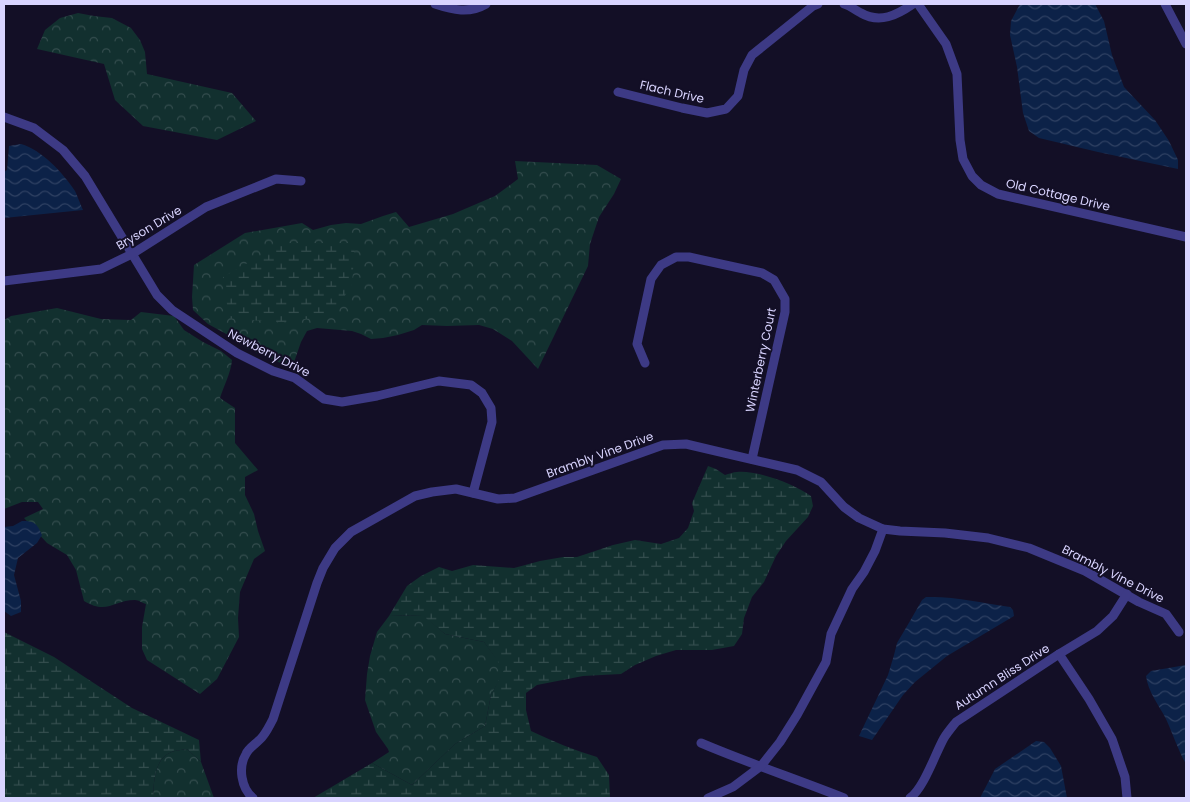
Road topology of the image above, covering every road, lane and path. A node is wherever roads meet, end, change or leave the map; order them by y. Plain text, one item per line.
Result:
1 (435, 4) edge
2 (486, 4) edge
3 (818, 4) edge
4 (844, 4) edge
5 (913, 4) edge
6 (918, 4) edge
7 (1165, 4) edge
8 (1186, 44) edge
9 (618, 92) dead end
10 (4, 117) edge
11 (301, 181) dead end
12 (1182, 236) edge
13 (132, 254) junction
14 (4, 281) edge
15 (645, 363) dead end
16 (752, 459) junction
17 (473, 493) junction
18 (883, 529) junction
19 (1127, 594) junction
20 (1179, 632) dead end
21 (1059, 654) junction
22 (701, 743) dead end
23 (761, 766) junction
24 (252, 798) edge
25 (708, 798) edge
26 (844, 798) edge
27 (910, 798) edge
28 (1127, 798) edge

1 - 2 street
3 - 9 street, Flach Drive
4 - 5 street
6 - 12 street, Old Cottage Drive
7 - 8 street
10 - 13 street, Newberry Drive
11 - 13 street, Bryson Drive
13 - 14 street, Bryson Drive
13 - 17 street, Newberry Drive
15 - 16 street, Winterberry Court
16 - 17 street, Brambly Vine Drive
16 - 18 street, Brambly Vine Drive
17 - 24 street, Brambly Vine Drive
18 - 19 street, Brambly Vine Drive
18 - 23 street
19 - 20 street, Brambly Vine Drive
19 - 21 street, Autumn Bliss Drive
21 - 27 street, Autumn Bliss Drive
21 - 28 street
22 - 23 street
23 - 25 street
23 - 26 street

